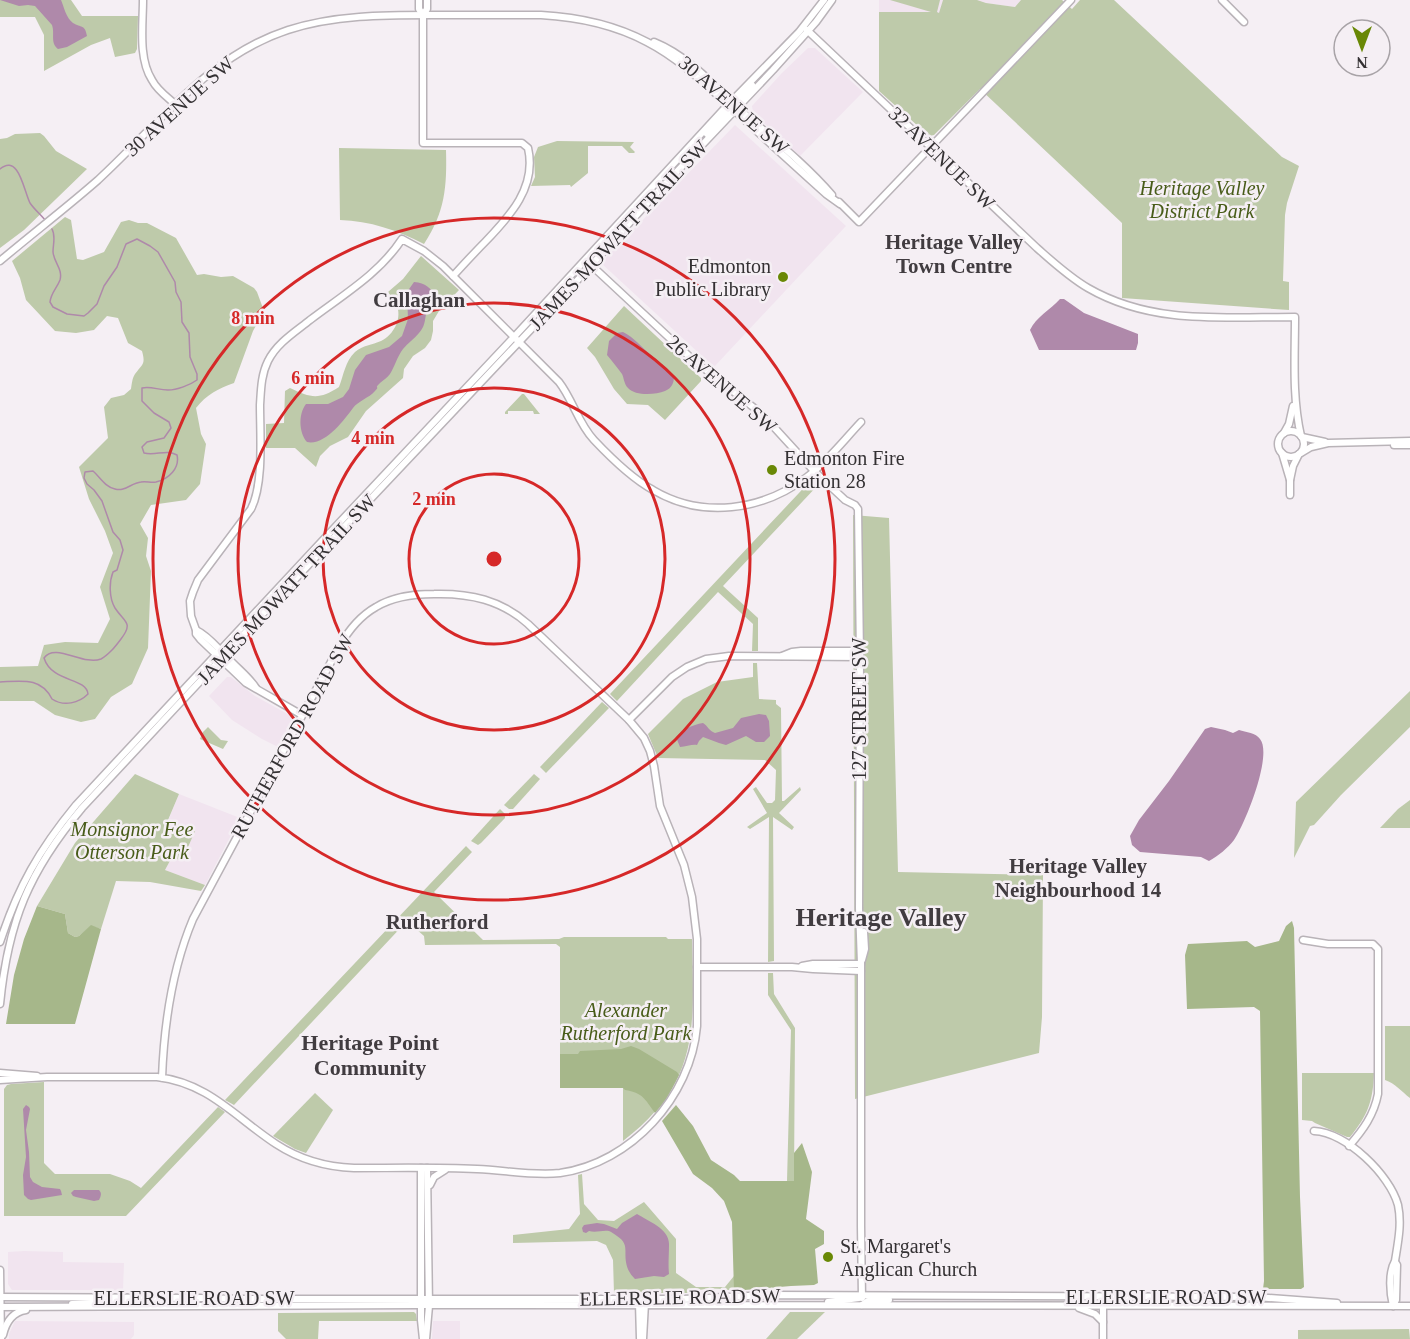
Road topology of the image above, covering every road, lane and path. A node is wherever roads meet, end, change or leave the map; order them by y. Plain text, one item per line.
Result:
1 (143, 0) edge
2 (419, 0) edge
3 (427, 0) edge
4 (824, 0) edge
5 (832, 0) edge
6 (1071, 0) edge
7 (1222, 0) edge
8 (423, 15) junction
9 (1244, 22) dead end
10 (806, 29) junction
11 (175, 104) junction
12 (733, 106) junction
13 (700, 134) junction
14 (931, 148) junction
15 (657, 180) junction
16 (664, 186) junction
17 (624, 229) junction
18 (585, 259) junction
19 (0, 260) edge
20 (591, 265) junction
21 (453, 276) junction
22 (565, 293) junction
23 (516, 339) junction
24 (1295, 397) junction
25 (861, 422) dead end
26 (1283, 434) junction
27 (1410, 435) edge
28 (1301, 436) junction
29 (1408, 442) edge
30 (1328, 443) junction
31 (1282, 453) junction
32 (1300, 453) junction
33 (814, 471) junction
34 (1290, 480) junction
35 (1290, 495) dead end
36 (858, 509) joint
37 (860, 654) junction
38 (220, 655) junction
39 (302, 714) junction
40 (630, 720) junction
41 (52, 841) junction
42 (1303, 940) dead end
43 (0, 942) edge
44 (697, 967) junction
45 (861, 967) junction
46 (0, 1005) edge
47 (0, 1073) edge
48 (47, 1077) junction
49 (162, 1078) junction
50 (0, 1080) edge
51 (1314, 1131) dead end
52 (1349, 1146) junction
53 (424, 1168) junction
54 (450, 1168) junction
55 (428, 1192) junction
56 (0, 1270) edge
57 (862, 1296) junction
58 (937, 1296) junction
59 (1103, 1296) junction
60 (0, 1298) edge
61 (131, 1298) junction
62 (201, 1298) junction
63 (422, 1303) junction
64 (429, 1303) junction
65 (642, 1303) junction
66 (862, 1305) junction
67 (783, 1306) junction
68 (1070, 1306) junction
69 (1103, 1306) junction
70 (1359, 1306) junction
71 (1393, 1306) junction
72 (1410, 1306) edge
73 (0, 1307) edge
74 (44, 1307) junction
75 (54, 1307) junction
76 (127, 1307) junction
77 (1103, 1323) junction
78 (2, 1339) edge
79 (425, 1339) edge
80 (641, 1339) edge
81 (1103, 1339) edge

1 - 11 street
2 - 8 street
3 - 8 street
4 - 10 street, JAMES MOWATT TRAIL SW
5 - 10 street, JAMES MOWATT TRAIL SW
6 - 14 street
7 - 9 street
8 - 11 street, 30 AVENUE SW
8 - 12 street, 30 AVENUE SW
8 - 21 street
10 - 12 street, JAMES MOWATT TRAIL SW
10 - 12 street, JAMES MOWATT TRAIL SW
10 - 14 street, 32 AVENUE SW
11 - 19 street, 30 AVENUE SW
12 - 13 street, JAMES MOWATT TRAIL SW
12 - 14 street, 30 AVENUE SW
12 - 16 street, JAMES MOWATT TRAIL SW
13 - 15 street, JAMES MOWATT TRAIL SW
13 - 16 street
14 - 24 street, 32 AVENUE SW
15 - 17 street
15 - 18 street, JAMES MOWATT TRAIL SW
16 - 17 street, JAMES MOWATT TRAIL SW
17 - 20 street, JAMES MOWATT TRAIL SW
18 - 20 street, 26 AVENUE SW
18 - 22 street
18 - 23 street, JAMES MOWATT TRAIL SW
20 - 22 street, JAMES MOWATT TRAIL SW
20 - 33 street, 26 AVENUE SW
21 - 23 street
21 - 38 street
22 - 23 street, JAMES MOWATT TRAIL SW
23 - 33 street
23 - 38 street, JAMES MOWATT TRAIL SW
24 - 26 street
24 - 28 street
25 - 33 street
26 - 28 street
26 - 31 street
27 - 29 street
28 - 30 street
28 - 32 street
29 - 30 street
30 - 32 street
31 - 32 street
31 - 34 street
32 - 34 street
33 - 36 street, 26 AVENUE SW
34 - 35 street
36 - 37 street, 127 STREET SW
37 - 40 street
37 - 45 street, 127 STREET SW
38 - 39 street
38 - 41 street, JAMES MOWATT TRAIL SW
39 - 40 street, RUTHERFORD ROAD SW
39 - 49 street, RUTHERFORD ROAD SW
40 - 44 street, RUTHERFORD ROAD SW
41 - 43 street, JAMES MOWATT TRAIL SW
41 - 46 street, JAMES MOWATT TRAIL SW
42 - 52 street
44 - 45 street
44 - 54 street, RUTHERFORD ROAD SW
45 - 57 street, 127 STREET SW
47 - 48 street, RUTHERFORD ROAD SW
48 - 49 street, RUTHERFORD ROAD SW
48 - 50 street, RUTHERFORD ROAD SW
49 - 53 street, RUTHERFORD ROAD SW
51 - 52 street
52 - 71 street
53 - 54 street, RUTHERFORD ROAD SW
53 - 55 street
53 - 63 street
54 - 55 street
55 - 64 street
56 - 60 street
57 - 58 street, ELLERSLIE ROAD SW
57 - 65 street, ELLERSLIE ROAD SW
57 - 66 street, 127 STREET SW
57 - 67 street
58 - 59 street, ELLERSLIE ROAD SW
58 - 66 street
59 - 69 street
59 - 70 street, ELLERSLIE ROAD SW
60 - 61 street, ELLERSLIE ROAD SW
60 - 73 street
61 - 62 street, ELLERSLIE ROAD SW
61 - 75 street
62 - 63 street, ELLERSLIE ROAD SW
62 - 76 street
63 - 64 street, ELLERSLIE ROAD SW
63 - 76 street, ELLERSLIE ROAD SW
63 - 79 street
64 - 65 street, ELLERSLIE ROAD SW
64 - 79 street
65 - 67 street, ELLERSLIE ROAD SW
65 - 80 street
66 - 67 street, ELLERSLIE ROAD SW
66 - 68 street, ELLERSLIE ROAD SW
68 - 69 street, ELLERSLIE ROAD SW
68 - 77 street
69 - 70 street, ELLERSLIE ROAD SW
69 - 77 street
70 - 71 street, ELLERSLIE ROAD SW
71 - 72 street, ELLERSLIE ROAD SW
73 - 74 street, ELLERSLIE ROAD SW
73 - 78 street
74 - 75 street, ELLERSLIE ROAD SW
74 - 78 street
75 - 76 street, ELLERSLIE ROAD SW
77 - 81 street

